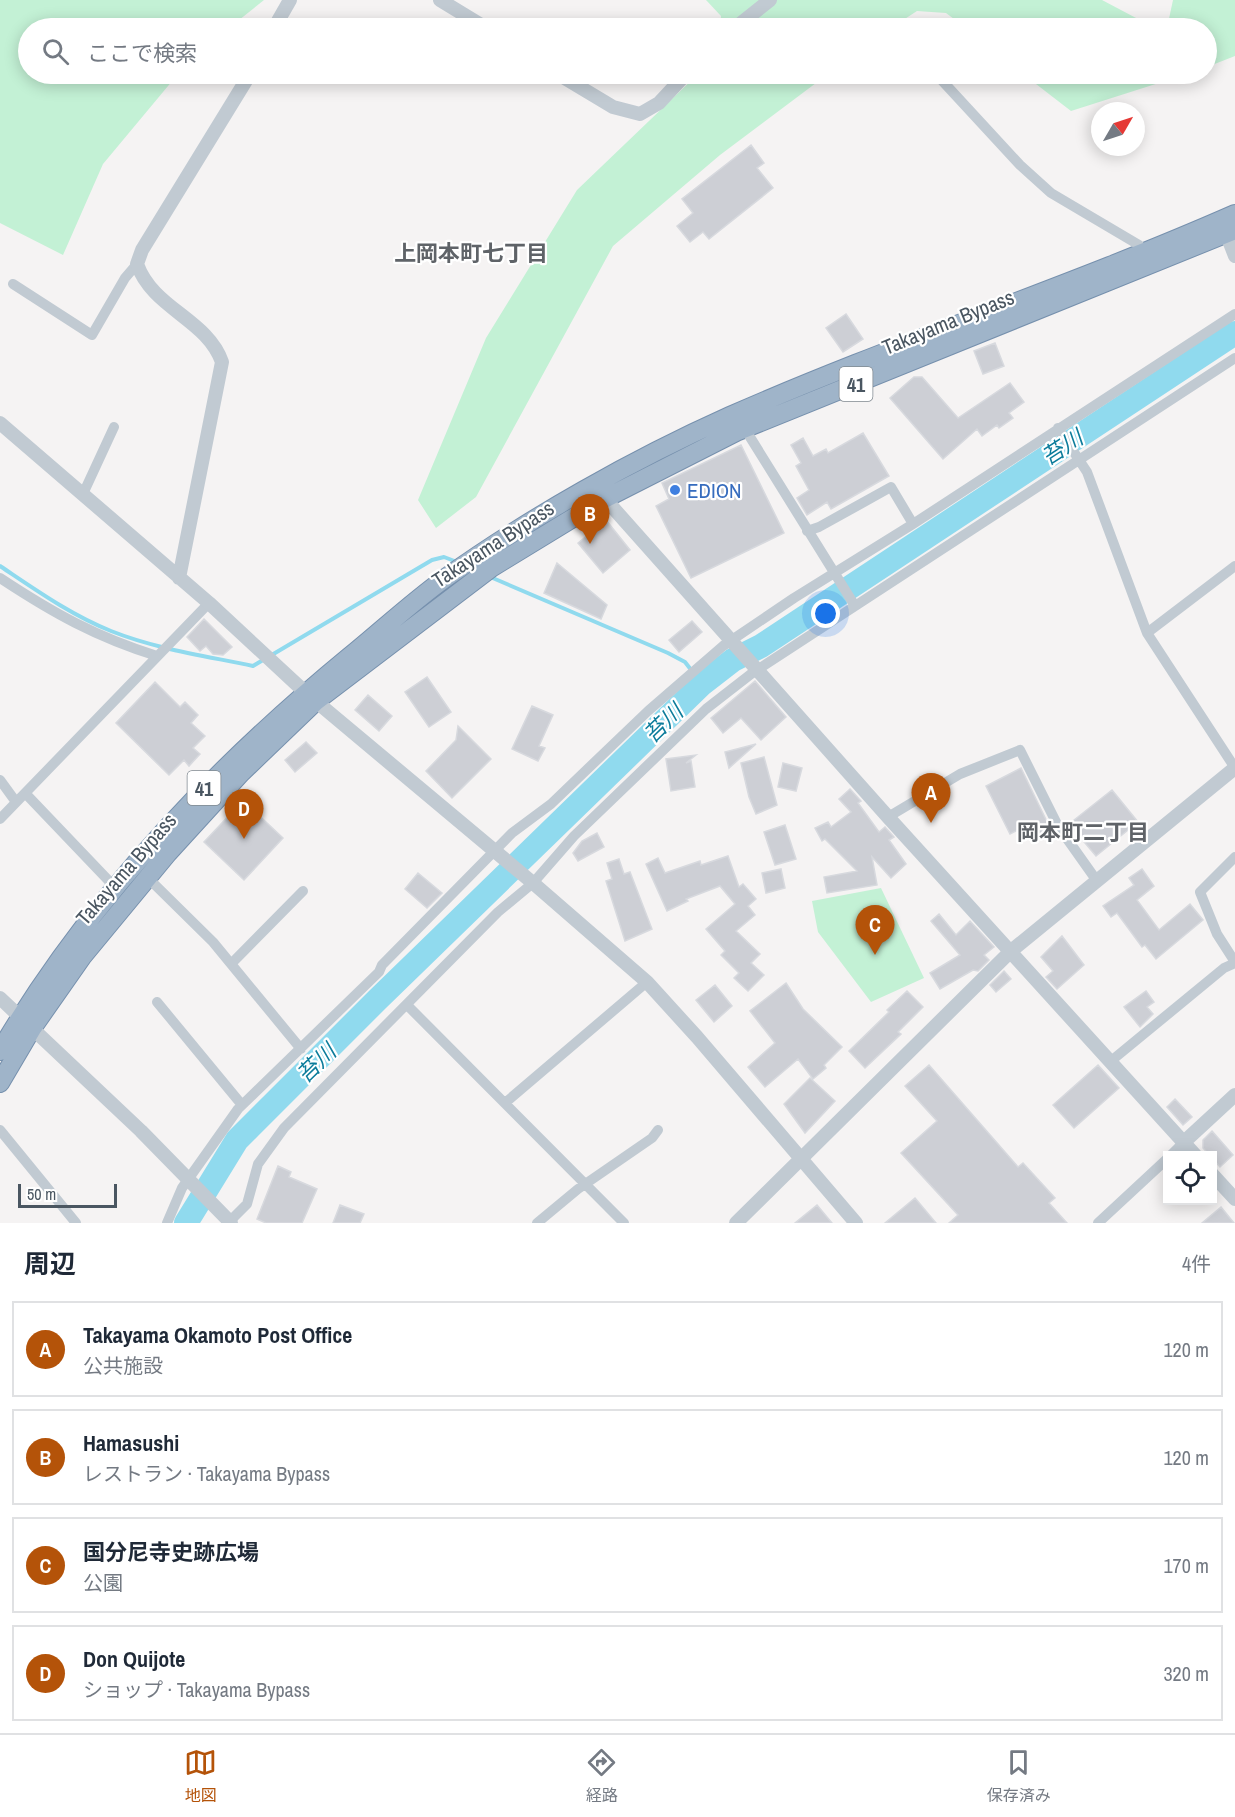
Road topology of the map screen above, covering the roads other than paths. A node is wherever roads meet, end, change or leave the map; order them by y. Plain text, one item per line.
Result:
1 (290, 0) edge
2 (440, 0) edge
3 (770, 0) edge
4 (280, 18) edge
5 (470, 18) edge
6 (748, 18) edge
7 (244, 84) edge
8 (575, 84) edge
9 (677, 84) edge
10 (945, 84) edge
11 (1229, 225) edge
12 (1142, 252) junction
13 (1235, 256) edge
14 (137, 264) junction
15 (12, 284) dead end
16 (1235, 314) edge
17 (1235, 358) edge
18 (1, 426) edge
19 (114, 427) dead end
20 (745, 429) junction
21 (1059, 431) junction
22 (1077, 459) junction
23 (599, 492) junction
24 (83, 495) junction
25 (913, 524) junction
26 (807, 531) junction
27 (1235, 566) edge
28 (474, 570) junction
29 (835, 575) junction
30 (0, 578) edge
31 (179, 578) junction
32 (209, 603) junction
33 (854, 604) junction
34 (1147, 633) junction
35 (733, 642) junction
36 (159, 654) junction
37 (756, 668) junction
38 (311, 697) junction
39 (1235, 768) edge
40 (0, 780) edge
41 (25, 793) junction
42 (16, 802) junction
43 (888, 817) junction
44 (0, 819) edge
45 (499, 855) junction
46 (1235, 857) edge
47 (147, 877) junction
48 (531, 880) junction
49 (109, 881) dead end
50 (1097, 881) junction
51 (303, 891) dead end
52 (1011, 951) junction
53 (1235, 962) edge
54 (231, 964) junction
55 (647, 982) junction
56 (0, 998) edge
57 (157, 1002) dead end
58 (406, 1005) junction
59 (27, 1022) junction
60 (3, 1040) edge
61 (301, 1048) junction
62 (1111, 1061) junction
63 (0, 1083) edge
64 (1235, 1095) edge
65 (505, 1103) junction
66 (242, 1105) junction
67 (0, 1130) edge
68 (658, 1130) dead end
69 (1184, 1142) junction
70 (1174, 1151) edge
71 (1192, 1151) edge
72 (800, 1159) junction
73 (1163, 1162) edge
74 (1217, 1179) edge
75 (190, 1181) junction
76 (586, 1184) junction
77 (1235, 1199) edge
78 (227, 1220) edge
79 (76, 1223) edge
80 (167, 1223) edge
81 (537, 1223) edge
82 (624, 1223) edge
83 (736, 1223) edge
84 (856, 1223) edge
85 (1098, 1223) edge

1 - 4 street
2 - 5 street
3 - 6 street
7 - 14 street
8 - 9 street
10 - 12 street
11 - 12 highway, Takayama Bypass / 41
11 - 13 street
11 - 20 highway, Takayama Bypass / 41
12 - 23 highway, Takayama Bypass / 41
14 - 15 street
14 - 31 street
16 - 21 street
17 - 22 street
18 - 24 street
19 - 24 street
20 - 23 highway, Takayama Bypass / 41
20 - 26 street
21 - 22 street
21 - 25 street
22 - 33 street
22 - 34 street
23 - 28 highway, Takayama Bypass / 41
23 - 28 highway, Takayama Bypass / 41
23 - 35 street
24 - 31 street
25 - 26 street
25 - 29 street
26 - 29 street
27 - 34 street
28 - 38 highway, Takayama Bypass / 41
28 - 38 highway, Takayama Bypass / 41
29 - 33 street
29 - 35 street
30 - 36 street
31 - 32 street
32 - 36 street
32 - 38 street
33 - 37 street
34 - 39 street
35 - 37 street
35 - 45 street
36 - 41 street
37 - 43 street
37 - 48 street
38 - 45 street
38 - 47 highway, Takayama Bypass / 41
38 - 59 highway, Takayama Bypass / 41
39 - 50 street
40 - 42 street
41 - 42 street
41 - 49 street
42 - 44 street
43 - 50 street
43 - 52 street
45 - 48 street
45 - 61 street
46 - 53 street
47 - 54 street
47 - 59 highway, Takayama Bypass / 41
48 - 55 street
48 - 58 street
50 - 52 street
51 - 54 street
52 - 62 street
52 - 72 street
53 - 62 street
54 - 61 street
55 - 65 street
55 - 72 street
56 - 59 street
57 - 66 street
58 - 65 street
58 - 78 street
59 - 60 highway, Takayama Bypass / 41
59 - 63 highway, Takayama Bypass / 41
59 - 75 street
61 - 66 street
62 - 69 street
64 - 69 street
65 - 76 street
66 - 75 street
67 - 79 street
68 - 76 street
69 - 70 street
69 - 71 street
72 - 83 street
72 - 84 street
73 - 85 street
74 - 77 street
75 - 78 street
75 - 80 street
76 - 81 street
76 - 82 street

